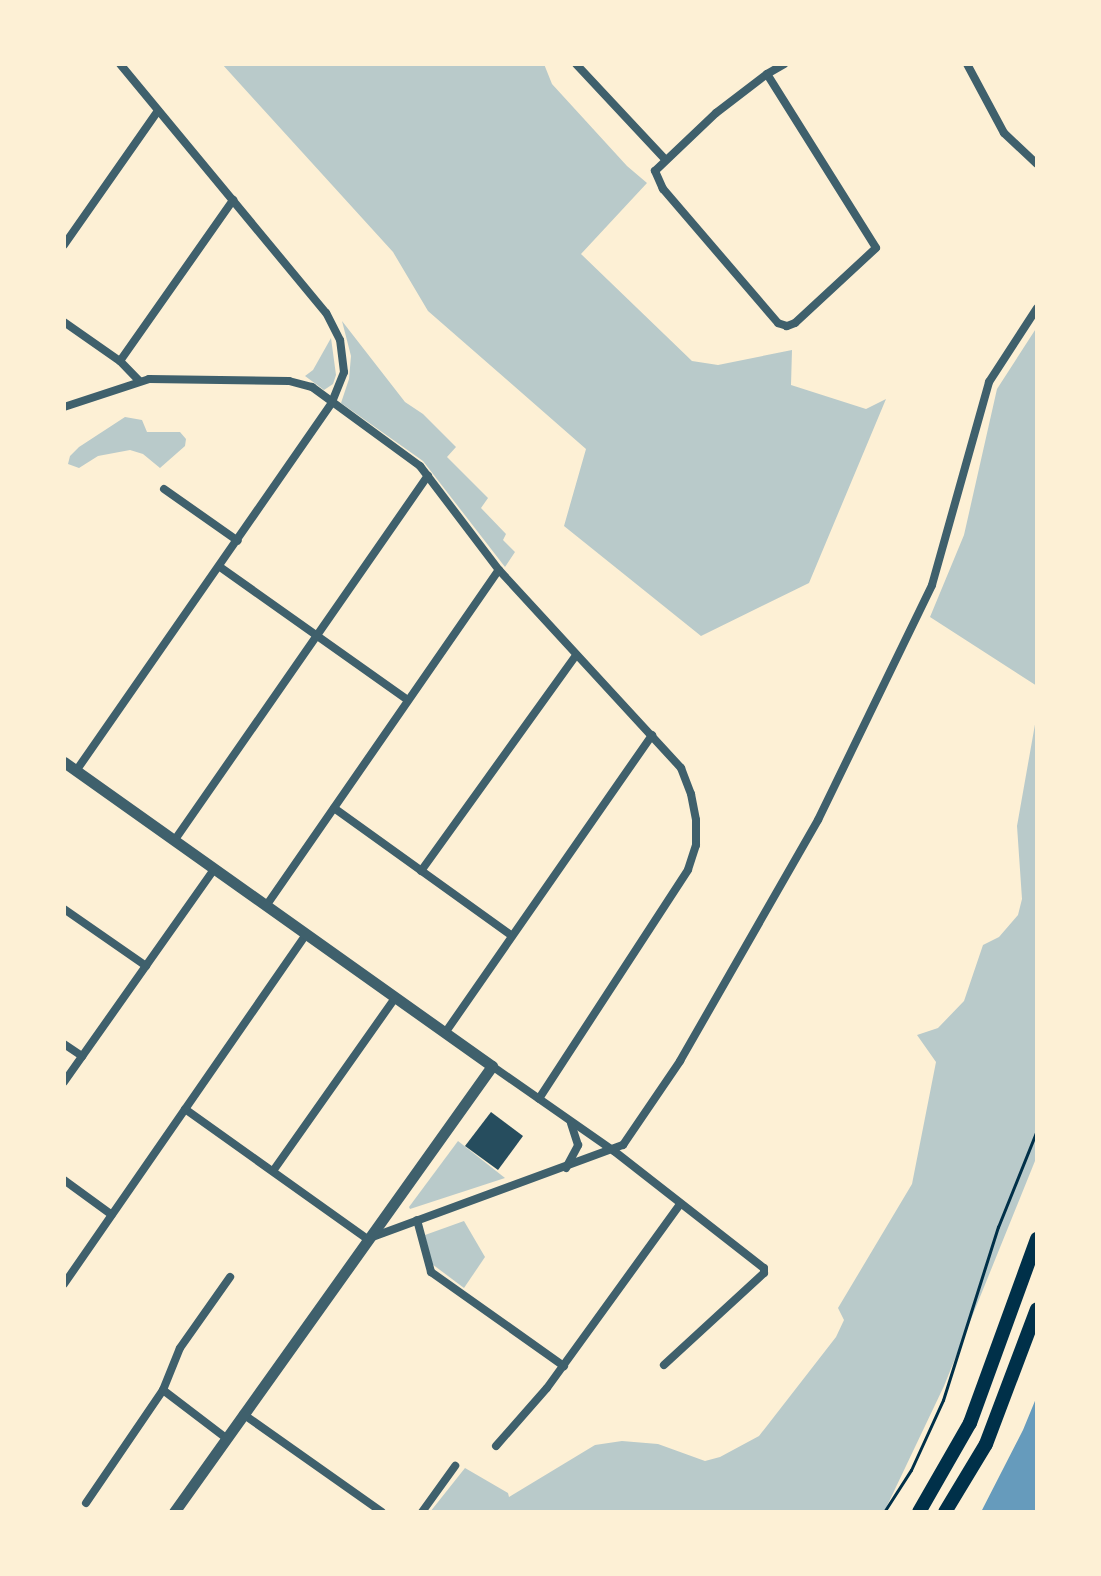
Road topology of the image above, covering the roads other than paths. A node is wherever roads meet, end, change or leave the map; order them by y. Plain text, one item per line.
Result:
1 (120, 64) edge
2 (576, 64) edge
3 (784, 64) edge
4 (967, 64) edge
5 (767, 74) junction
6 (158, 111) junction
7 (665, 159) junction
8 (1037, 164) edge
9 (233, 200) junction
10 (64, 245) edge
11 (1037, 308) edge
12 (64, 322) edge
13 (120, 361) junction
14 (139, 381) junction
15 (332, 402) junction
16 (64, 407) edge
17 (428, 476) junction
18 (164, 489) dead end
19 (238, 541) junction
20 (220, 567) junction
21 (499, 570) junction
22 (314, 635) junction
23 (576, 655) junction
24 (408, 700) junction
25 (652, 735) junction
26 (64, 762) edge
27 (76, 771) junction
28 (334, 808) junction
29 (174, 841) junction
30 (214, 869) junction
31 (421, 871) junction
32 (266, 906) junction
33 (64, 909) edge
34 (306, 934) junction
35 (512, 936) junction
36 (146, 966) junction
37 (395, 998) junction
38 (445, 1033) junction
39 (64, 1044) edge
40 (82, 1056) junction
41 (492, 1066) junction
42 (64, 1082) edge
43 (539, 1099) junction
44 (185, 1109) junction
45 (569, 1119) junction
46 (614, 1151) junction
47 (566, 1168) junction
48 (273, 1171) junction
49 (64, 1180) edge
50 (680, 1204) junction
51 (112, 1215) junction
52 (417, 1220) junction
53 (367, 1239) junction
54 (1037, 1239) edge
55 (230, 1277) dead end
56 (64, 1284) edge
57 (1037, 1309) edge
58 (664, 1365) dead end
59 (564, 1366) junction
60 (163, 1390) junction
61 (243, 1414) junction
62 (226, 1438) junction
63 (496, 1446) dead end
64 (455, 1466) dead end
65 (86, 1503) dead end
66 (174, 1512) edge
67 (382, 1512) edge
68 (422, 1512) edge
69 (919, 1512) edge
70 (945, 1512) edge

1 - 6 street
2 - 7 street
3 - 5 street
4 - 8 street
5 - 7 street
5 - 7 street
6 - 9 street
6 - 10 street
9 - 13 street
9 - 15 street
11 - 46 street
12 - 13 street
13 - 14 street
14 - 15 street
14 - 16 street
15 - 17 street
15 - 19 street
17 - 21 street
17 - 22 street
18 - 19 street
19 - 20 street
20 - 22 street
20 - 27 street
21 - 23 street
21 - 24 street
22 - 24 street
22 - 29 street
23 - 25 street
23 - 31 street
24 - 28 street
25 - 35 street
25 - 43 street
26 - 27 street
27 - 29 street
28 - 31 street
28 - 32 street
29 - 30 street
30 - 32 street
30 - 36 street
31 - 35 street
32 - 34 street
33 - 36 street
34 - 37 street
34 - 44 street
35 - 38 street
36 - 40 street
37 - 38 street
37 - 48 street
38 - 41 street
39 - 40 street
40 - 42 street
41 - 43 street
41 - 53 street
43 - 45 street
44 - 48 street
44 - 51 street
45 - 46 street
45 - 47 street
46 - 47 street
46 - 50 street
47 - 52 street
48 - 53 street
49 - 51 street
50 - 58 street
50 - 59 street
51 - 56 street
52 - 53 street
52 - 59 street
53 - 61 street
54 - 69 highway
55 - 60 street
57 - 70 highway
59 - 63 street
60 - 62 street
60 - 65 street
61 - 62 street
61 - 67 street
62 - 66 street
64 - 68 street

